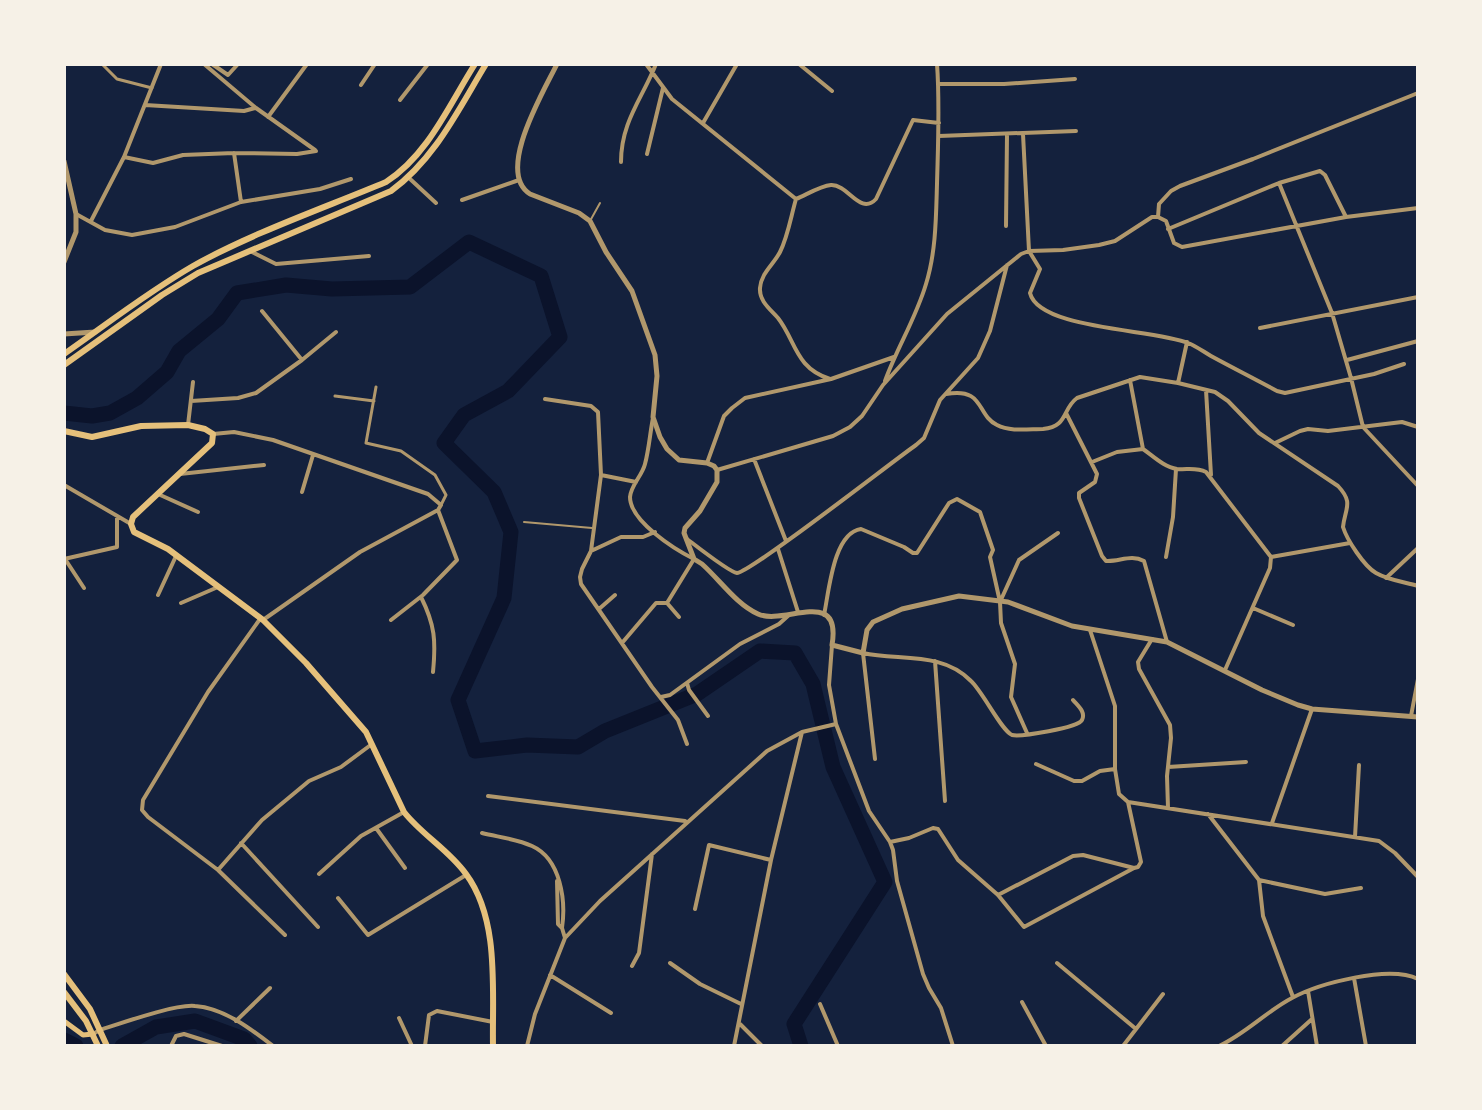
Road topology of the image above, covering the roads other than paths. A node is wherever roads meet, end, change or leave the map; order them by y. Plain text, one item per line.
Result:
1 (102, 64) edge
2 (161, 64) edge
3 (204, 64) edge
4 (212, 64) edge
5 (238, 64) edge
6 (307, 64) edge
7 (375, 64) edge
8 (428, 64) edge
9 (475, 64) edge
10 (486, 64) edge
11 (557, 64) edge
12 (646, 64) edge
13 (656, 64) edge
14 (737, 64) edge
15 (799, 64) edge
16 (937, 64) edge
17 (653, 72) junction
18 (1075, 79) dead end
19 (938, 84) junction
20 (361, 85) dead end
21 (152, 88) junction
22 (663, 88) junction
23 (832, 91) dead end
24 (1418, 93) edge
25 (400, 100) dead end
26 (145, 105) junction
27 (256, 108) junction
28 (268, 117) junction
29 (703, 123) junction
30 (939, 123) junction
31 (1076, 130) dead end
32 (1023, 134) junction
33 (1006, 135) junction
34 (939, 136) junction
35 (234, 153) junction
36 (646, 154) dead end
37 (124, 157) junction
38 (64, 161) edge
39 (621, 162) dead end
40 (409, 177) junction
41 (351, 179) dead end
42 (519, 180) junction
43 (1279, 183) junction
44 (796, 199) junction
45 (462, 200) dead end
46 (241, 202) junction
47 (600, 202) dead end
48 (436, 203) dead end
49 (1418, 208) edge
50 (76, 214) junction
51 (1158, 217) junction
52 (1346, 218) junction
53 (590, 220) junction
54 (91, 221) junction
55 (1006, 226) dead end
56 (1297, 226) junction
57 (1168, 229) junction
58 (249, 250) junction
59 (1029, 251) junction
60 (369, 256) dead end
61 (64, 262) edge
62 (1008, 264) junction
63 (1418, 297) edge
64 (262, 311) dead end
65 (1332, 313) junction
66 (1260, 328) dead end
67 (96, 332) junction
68 (336, 332) dead end
69 (64, 334) edge
70 (1418, 341) edge
71 (1187, 342) junction
72 (64, 354) edge
73 (894, 357) junction
74 (302, 360) junction
75 (1347, 360) junction
76 (1404, 364) dead end
77 (64, 365) edge
78 (1351, 378) junction
79 (831, 379) junction
80 (1130, 380) junction
81 (193, 382) dead end
82 (1178, 383) junction
83 (883, 385) junction
84 (376, 387) dead end
85 (1206, 390) junction
86 (946, 394) junction
87 (335, 396) dead end
88 (545, 399) dead end
89 (191, 400) junction
90 (374, 401) junction
91 (1066, 413) junction
92 (653, 417) junction
93 (188, 425) junction
94 (1363, 427) junction
95 (1418, 427) edge
96 (64, 431) edge
97 (213, 434) junction
98 (1274, 444) junction
99 (1143, 449) junction
100 (313, 455) junction
101 (754, 459) junction
102 (707, 462) junction
103 (1091, 463) junction
104 (264, 465) dead end
105 (1176, 469) junction
106 (717, 470) junction
107 (180, 474) junction
108 (601, 475) junction
109 (1211, 476) junction
110 (637, 482) junction
111 (64, 485) edge
112 (1418, 486) edge
113 (302, 492) dead end
114 (158, 494) junction
115 (441, 505) junction
116 (438, 510) junction
117 (198, 512) dead end
118 (117, 516) junction
119 (524, 522) dead end
120 (131, 524) junction
121 (592, 528) junction
122 (655, 532) junction
123 (1058, 533) dead end
124 (684, 538) junction
125 (786, 541) junction
126 (1351, 543) junction
127 (1418, 548) edge
128 (778, 549) junction
129 (591, 551) junction
130 (176, 556) junction
131 (1271, 556) junction
132 (1166, 557) dead end
133 (694, 559) junction
134 (1386, 578) junction
135 (1418, 586) edge
136 (218, 587) junction
137 (84, 588) dead end
138 (158, 595) dead end
139 (615, 595) dead end
140 (421, 597) junction
141 (1000, 602) junction
142 (182, 603) dead end
143 (667, 603) junction
144 (1253, 608) junction
145 (599, 609) junction
146 (798, 612) junction
147 (791, 614) junction
148 (824, 615) junction
149 (679, 617) dead end
150 (261, 620) junction
151 (391, 620) dead end
152 (1293, 625) dead end
153 (1090, 629) junction
154 (1152, 639) junction
155 (1167, 642) junction
156 (622, 643) junction
157 (832, 645) junction
158 (863, 653) junction
159 (935, 662) junction
160 (1225, 670) junction
161 (433, 672) dead end
162 (1418, 679) edge
163 (687, 683) junction
164 (661, 697) junction
165 (1073, 700) dead end
166 (1312, 709) junction
167 (708, 716) dead end
168 (1414, 717) edge
169 (836, 724) junction
170 (802, 732) junction
171 (1027, 733) junction
172 (373, 744) junction
173 (687, 744) dead end
174 (875, 759) dead end
175 (1246, 762) dead end
176 (1036, 764) dead end
177 (1359, 765) dead end
178 (1168, 767) junction
179 (1115, 769) junction
180 (488, 796) dead end
181 (945, 801) dead end
182 (1128, 802) junction
183 (1168, 808) junction
184 (404, 812) junction
185 (1208, 813) junction
186 (686, 822) junction
187 (1272, 823) junction
188 (376, 828) junction
189 (482, 833) dead end
190 (1355, 837) junction
191 (890, 842) junction
192 (241, 843) junction
193 (652, 853) junction
194 (771, 860) junction
195 (405, 868) dead end
196 (1134, 868) junction
197 (218, 870) junction
198 (319, 874) dead end
199 (467, 875) junction
200 (1418, 877) edge
201 (1259, 880) junction
202 (1361, 888) dead end
203 (998, 895) junction
204 (338, 898) dead end
205 (695, 909) dead end
206 (318, 927) dead end
207 (285, 935) dead end
208 (565, 938) junction
209 (670, 963) dead end
210 (1057, 963) dead end
211 (632, 966) dead end
212 (64, 974) edge
213 (550, 975) junction
214 (1354, 978) junction
215 (1418, 980) edge
216 (270, 988) dead end
217 (1308, 991) junction
218 (64, 992) edge
219 (1163, 994) dead end
220 (1293, 997) junction
221 (1022, 1002) dead end
222 (741, 1004) junction
223 (820, 1004) dead end
224 (611, 1014) dead end
225 (399, 1018) dead end
226 (1312, 1019) junction
227 (64, 1021) edge
228 (236, 1021) junction
229 (493, 1022) junction
230 (740, 1024) junction
231 (1136, 1029) junction
232 (100, 1030) junction
233 (93, 1034) junction
234 (98, 1046) edge
235 (107, 1046) edge
236 (171, 1046) edge
237 (222, 1046) edge
238 (273, 1046) edge
239 (412, 1046) edge
240 (425, 1046) edge
241 (494, 1046) edge
242 (526, 1046) edge
243 (734, 1046) edge
244 (762, 1046) edge
245 (838, 1046) edge
246 (953, 1046) edge
247 (1046, 1046) edge
248 (1123, 1046) edge
249 (1190, 1046) edge
250 (1198, 1046) edge
251 (1219, 1046) edge
252 (1282, 1046) edge
253 (1317, 1046) edge
254 (1366, 1046) edge

1 - 21 street
2 - 21 street
3 - 27 street
4 - 5 street
6 - 28 street
7 - 20 street
8 - 25 street
9 - 67 main road
10 - 40 main road
11 - 42 street
12 - 17 street
13 - 17 street
14 - 29 street
15 - 23 street
16 - 19 street
17 - 22 street
17 - 39 street
18 - 19 street
19 - 30 street
21 - 26 street
22 - 29 street
22 - 36 street
24 - 51 street
26 - 27 street
26 - 37 street
27 - 28 street
28 - 35 street
29 - 44 street
30 - 34 street
30 - 44 street
31 - 32 street
32 - 33 street
32 - 59 street
33 - 34 street
33 - 55 street
34 - 73 street
35 - 37 street
35 - 46 street
37 - 54 street
38 - 50 street
40 - 48 street
40 - 58 main road
41 - 46 street
42 - 45 street
42 - 53 street
43 - 52 street
43 - 56 street
43 - 57 street
44 - 79 street
46 - 54 street
47 - 53 lane
49 - 52 street
50 - 54 street
50 - 61 street
51 - 57 street
51 - 59 street
52 - 56 street
53 - 92 street
56 - 57 street
56 - 65 street
58 - 60 street
58 - 77 main road
59 - 62 street
59 - 71 street
62 - 83 street
62 - 86 street
63 - 65 street
64 - 74 street
65 - 66 street
65 - 75 street
67 - 69 street
67 - 72 main road
68 - 74 street
70 - 75 street
71 - 78 street
71 - 82 street
73 - 79 street
73 - 83 street
74 - 89 street
75 - 78 street
76 - 78 street
78 - 94 street
79 - 102 street
80 - 82 street
80 - 91 street
80 - 99 street
81 - 89 street
82 - 85 street
83 - 101 street
84 - 90 street
85 - 98 street
85 - 109 street
86 - 91 street
86 - 125 street
87 - 90 street
88 - 108 street
89 - 93 street
90 - 115 street
91 - 103 street
92 - 102 street
92 - 110 street
93 - 96 main road
93 - 97 main road
94 - 95 street
94 - 98 street
94 - 112 street
97 - 100 street
97 - 107 main road
98 - 126 street
99 - 103 street
99 - 105 street
100 - 113 street
100 - 115 street
101 - 106 street
101 - 125 street
102 - 106 street
103 - 155 street
104 - 107 street
105 - 109 street
105 - 132 street
106 - 124 street
107 - 114 main road
108 - 110 street
108 - 121 street
109 - 131 street
110 - 122 street
111 - 118 street
114 - 117 street
114 - 120 main road
115 - 116 street
116 - 140 street
116 - 150 street
118 - 120 street
118 - 137 street
119 - 121 lane
120 - 130 main road
121 - 129 street
122 - 129 street
122 - 133 street
123 - 141 street
124 - 128 street
124 - 133 street
125 - 128 street
126 - 131 street
126 - 134 street
127 - 134 street
128 - 146 street
129 - 145 street
130 - 136 main road
130 - 138 street
131 - 144 street
133 - 143 street
133 - 147 street
134 - 135 street
136 - 142 street
136 - 150 main road
139 - 145 street
140 - 151 street
140 - 161 street
141 - 148 street
141 - 153 street
141 - 158 street
141 - 171 street
143 - 149 street
143 - 156 street
144 - 152 street
144 - 160 street
145 - 156 street
146 - 147 street
146 - 148 street
147 - 163 street
148 - 157 street
150 - 172 main road
150 - 197 street
153 - 154 street
153 - 179 street
154 - 155 street
154 - 178 street
155 - 160 street
156 - 164 street
157 - 158 street
157 - 169 street
158 - 159 street
158 - 174 street
159 - 171 street
159 - 181 street
160 - 166 street
162 - 168 street
163 - 164 street
163 - 167 street
164 - 173 street
165 - 171 street
166 - 168 street
166 - 187 street
169 - 170 street
169 - 191 street
170 - 186 street
170 - 194 street
172 - 184 main road
172 - 192 street
175 - 178 street
176 - 179 street
177 - 190 street
178 - 183 street
179 - 182 street
180 - 186 street
182 - 183 street
182 - 196 street
183 - 185 street
184 - 188 street
184 - 199 main road
185 - 187 street
185 - 201 street
186 - 193 street
187 - 190 street
188 - 195 street
188 - 198 street
189 - 208 street
190 - 200 street
191 - 203 street
191 - 246 street
192 - 197 street
192 - 206 street
193 - 208 street
193 - 211 street
194 - 205 street
194 - 222 street
196 - 203 street
196 - 203 street
197 - 207 street
199 - 204 street
199 - 229 main road
201 - 202 street
201 - 220 street
208 - 213 street
209 - 222 street
210 - 231 street
212 - 232 main road
213 - 224 street
213 - 242 street
214 - 215 street
214 - 217 street
214 - 254 street
216 - 228 street
217 - 220 street
217 - 226 street
218 - 233 main road
219 - 231 street
220 - 251 street
221 - 247 street
222 - 230 street
223 - 245 street
225 - 239 street
226 - 252 street
226 - 253 street
227 - 233 main road
228 - 232 street
228 - 238 street
229 - 240 street
229 - 241 main road
230 - 243 street
230 - 244 street
231 - 248 street
232 - 233 street
232 - 235 main road
233 - 234 main road
236 - 237 street
249 - 250 street

